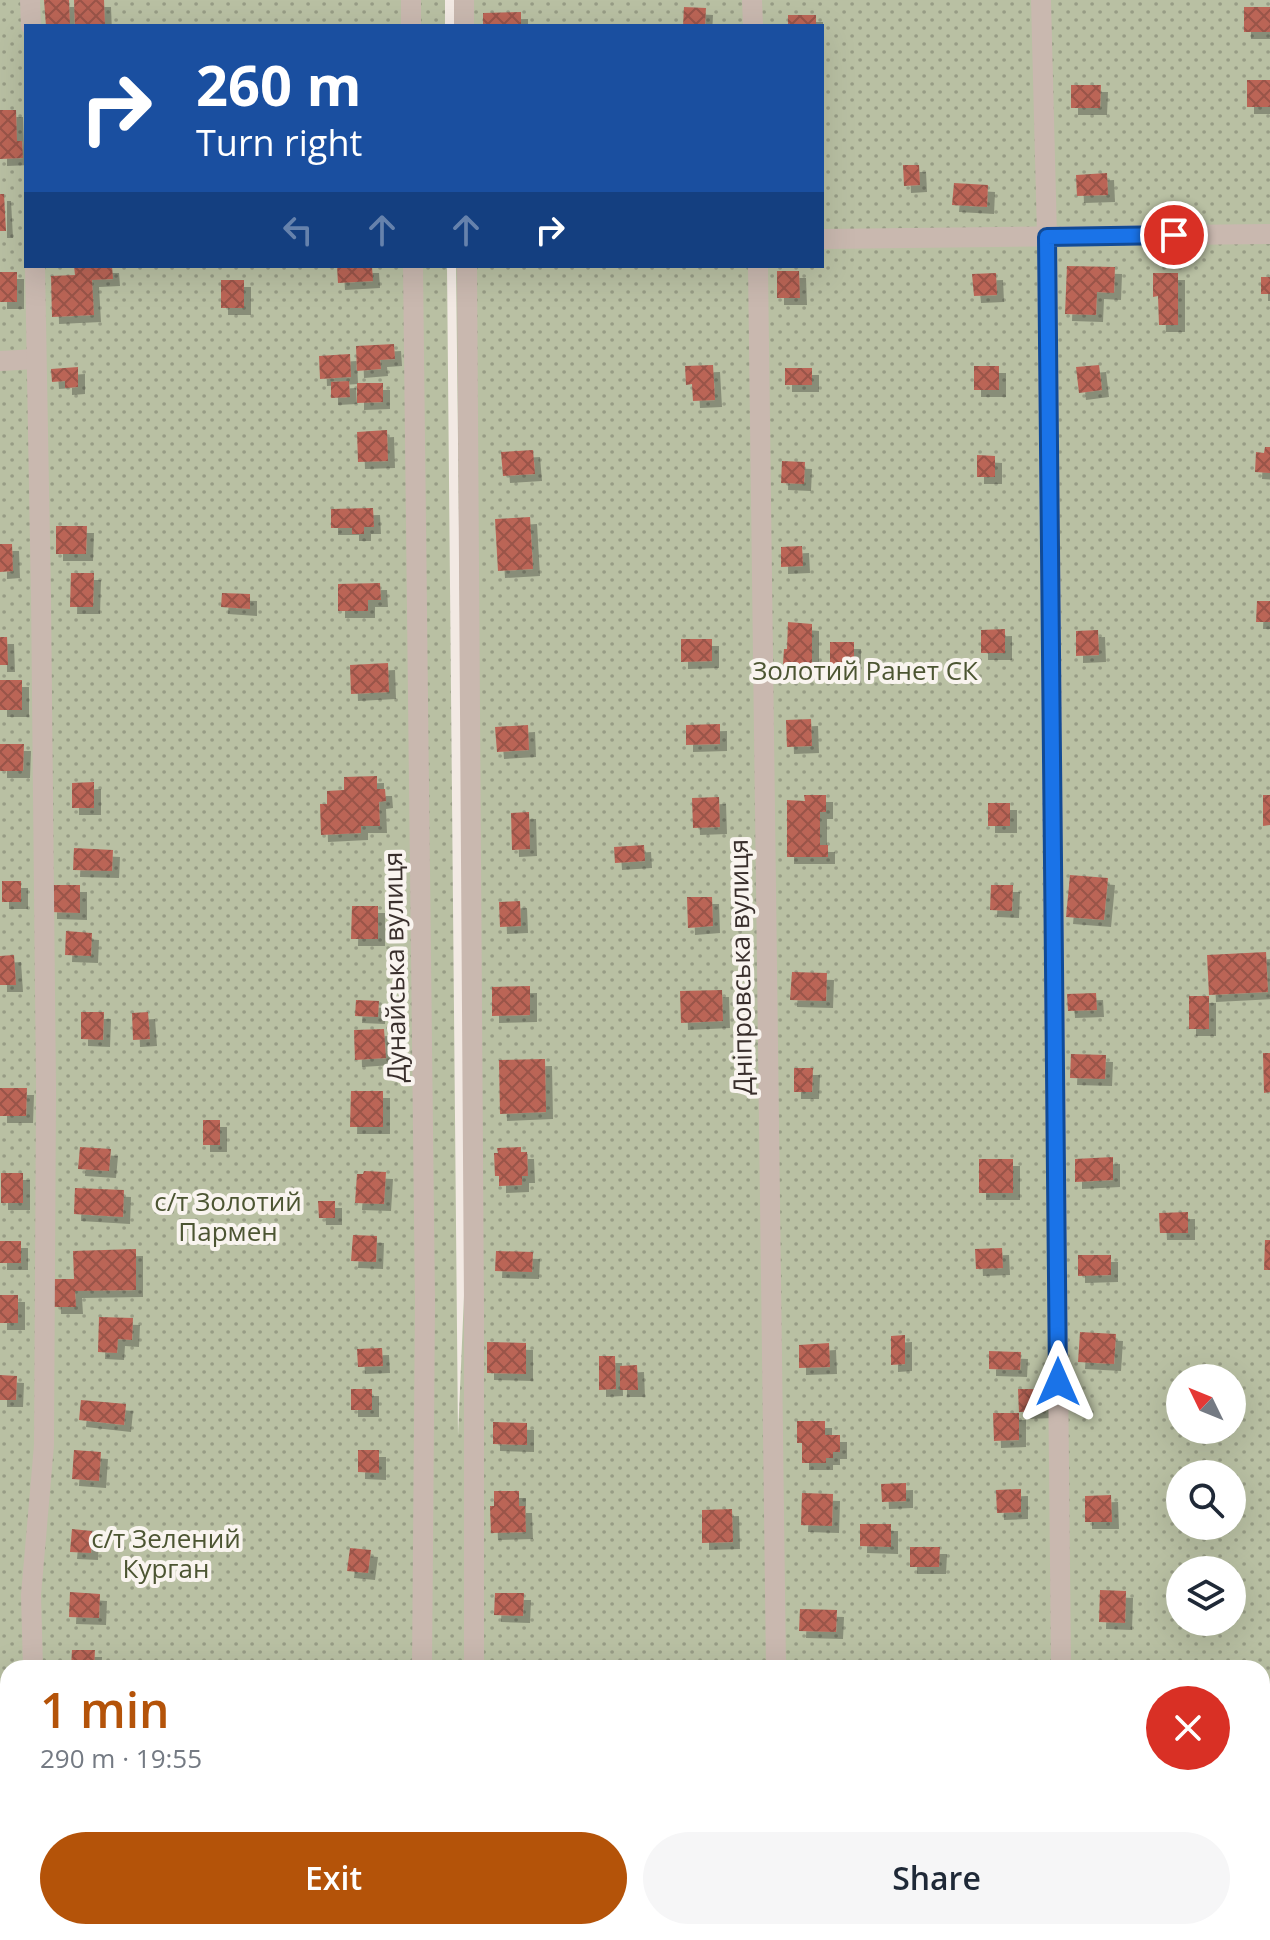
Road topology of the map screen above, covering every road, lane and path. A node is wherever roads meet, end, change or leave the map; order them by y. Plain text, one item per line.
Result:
1 (30, 0) edge
2 (411, 0) edge
3 (464, 0) edge
4 (752, 0) edge
5 (1041, 0) edge
6 (31, 24) edge
7 (411, 24) edge
8 (464, 24) edge
9 (753, 24) edge
10 (1270, 234) edge
11 (1047, 237) junction
12 (824, 239) edge
13 (35, 268) edge
14 (413, 268) edge
15 (467, 268) edge
16 (758, 268) edge
17 (36, 359) junction
18 (0, 361) edge
19 (33, 1660) edge
20 (422, 1660) edge
21 (474, 1660) edge
22 (776, 1660) edge
23 (1061, 1660) edge

1 - 6 street
2 - 7 street
3 - 8 street
4 - 9 street
5 - 11 street
10 - 11 street
11 - 12 street
11 - 23 street
13 - 17 street
14 - 20 street, Дунайська вулиця
15 - 21 street
16 - 22 street, Дніпровська вулиця
17 - 18 street
17 - 19 street

